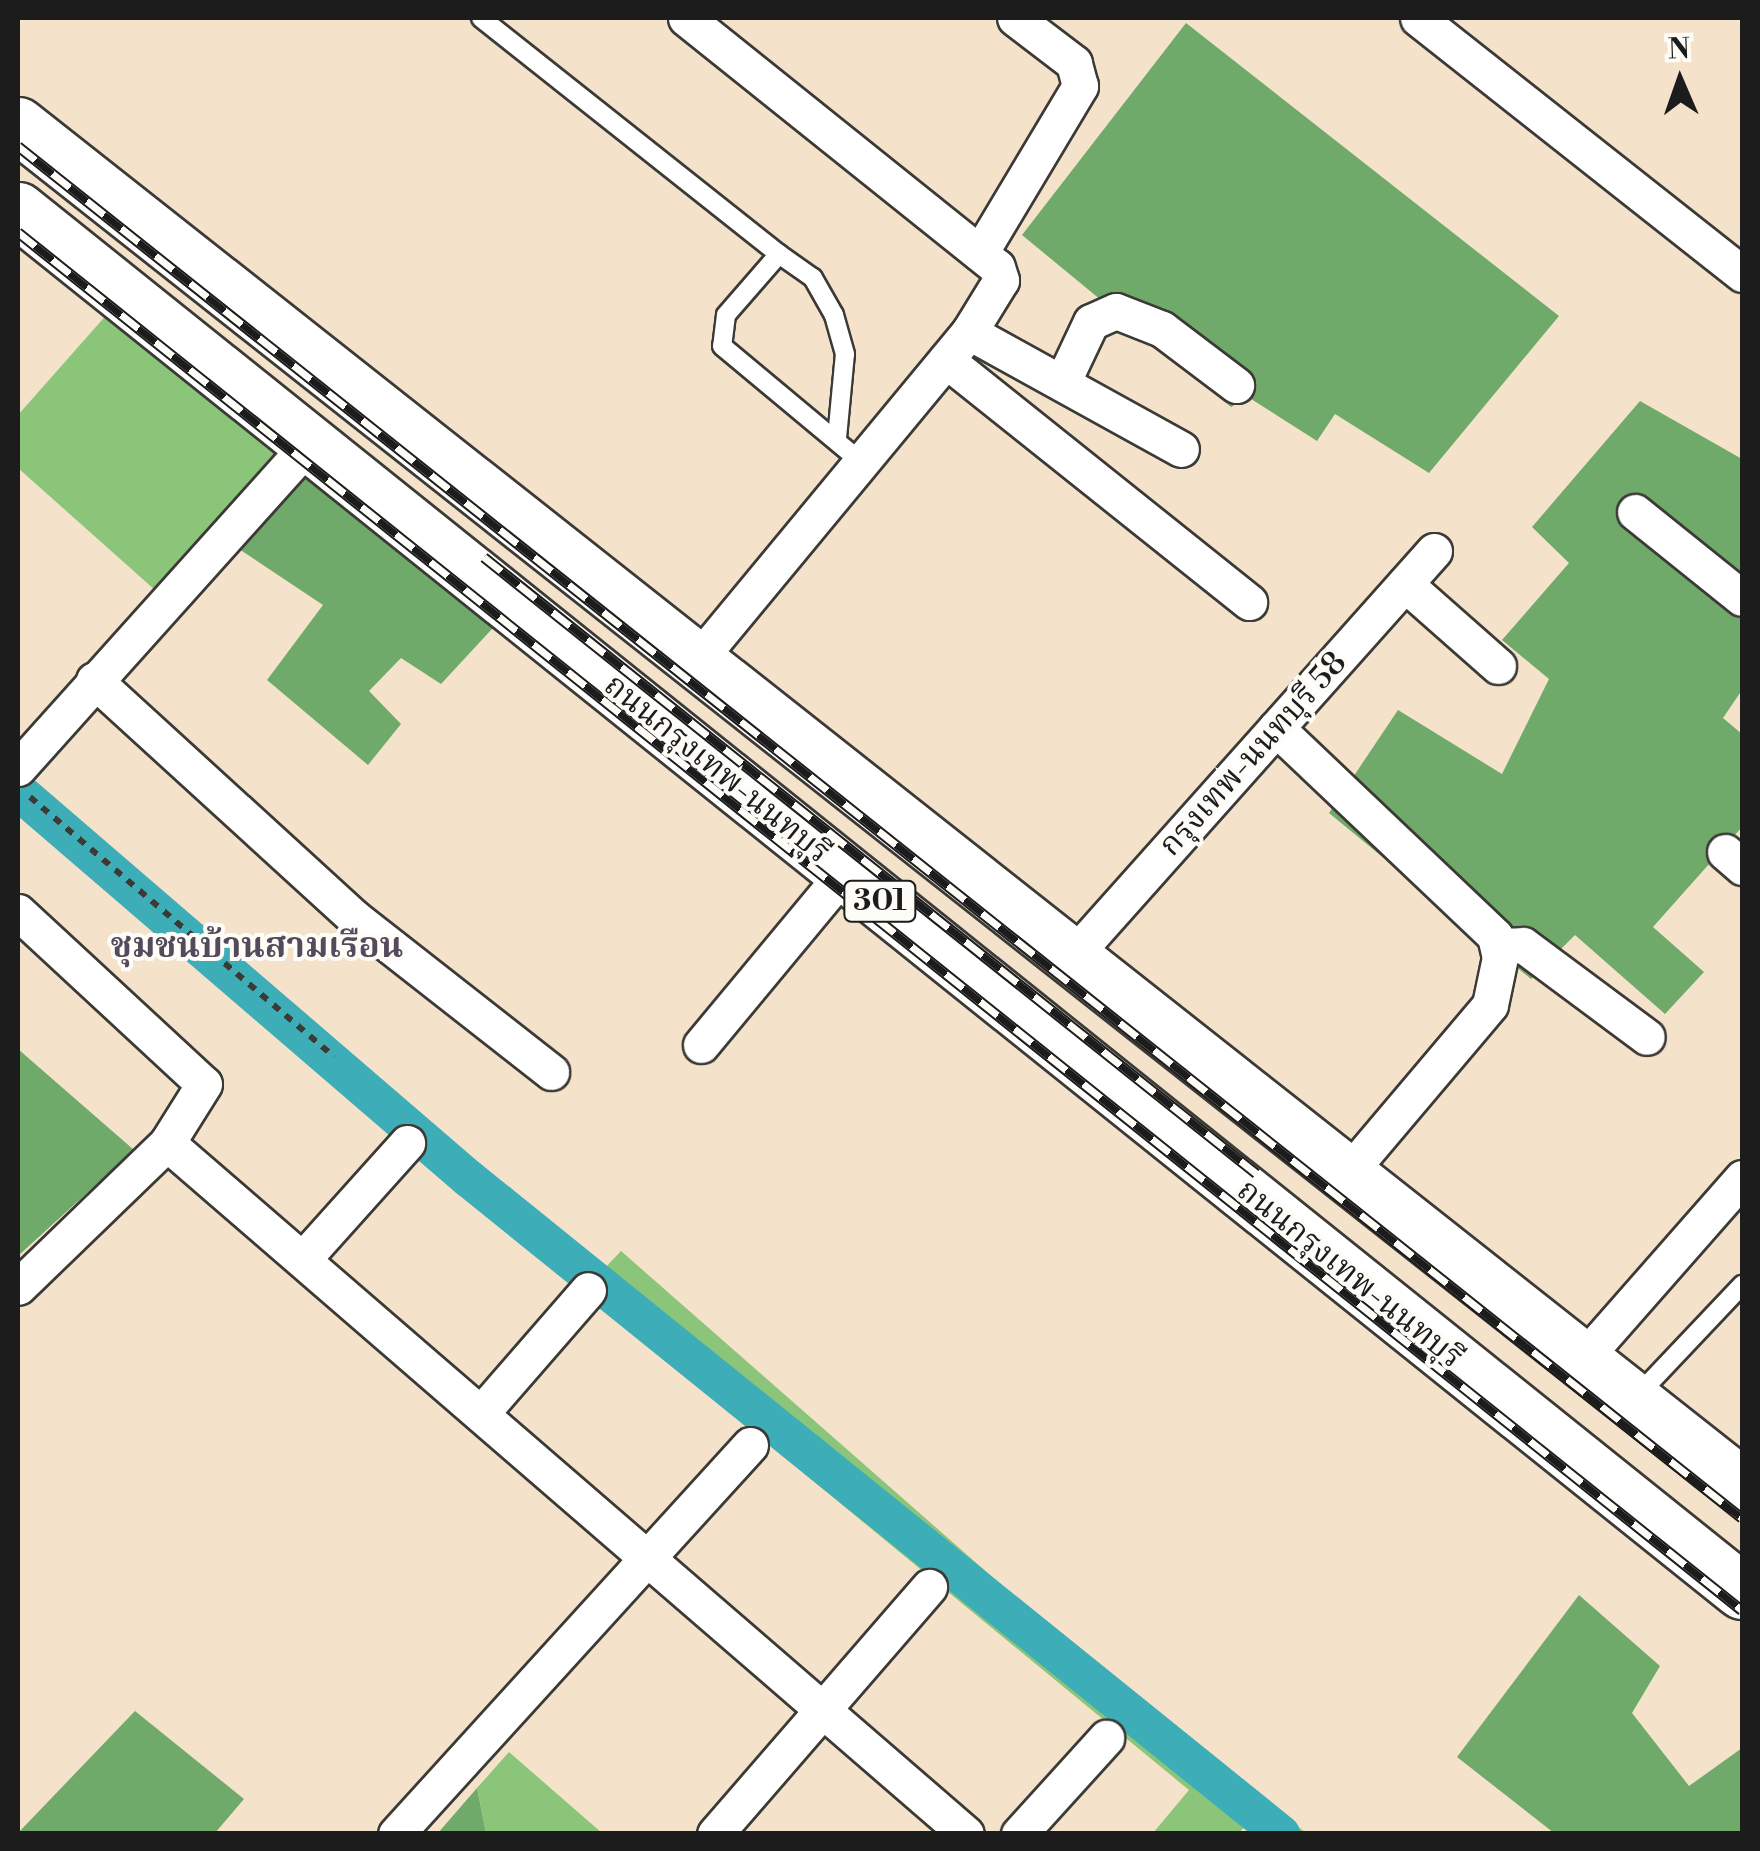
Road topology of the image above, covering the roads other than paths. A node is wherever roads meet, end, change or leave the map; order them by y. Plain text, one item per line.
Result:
1 (481, 18) edge
2 (686, 18) edge
3 (1015, 18) edge
4 (1418, 18) edge
5 (18, 125) edge
6 (18, 210) edge
7 (980, 252) junction
8 (779, 254) junction
9 (1742, 274) edge
10 (969, 332) junction
11 (946, 360) junction
12 (1064, 379) junction
13 (1236, 385) dead end
14 (312, 440) junction
15 (849, 450) junction
16 (1181, 450) dead end
17 (1636, 512) dead end
18 (1434, 552) dead end
19 (1404, 584) junction
20 (1742, 598) edge
21 (1250, 602) dead end
22 (1498, 666) dead end
23 (708, 671) junction
24 (94, 680) junction
25 (1276, 728) junction
26 (675, 733) junction
27 (18, 768) edge
28 (844, 873) junction
29 (18, 912) edge
30 (1498, 946) junction
31 (1072, 957) junction
32 (1647, 1037) dead end
33 (701, 1044) dead end
34 (551, 1072) dead end
35 (407, 1142) dead end
36 (167, 1143) junction
37 (1347, 1174) junction
38 (1742, 1178) edge
39 (303, 1259) junction
40 (1742, 1284) edge
41 (18, 1287) edge
42 (588, 1290) dead end
43 (1583, 1359) junction
44 (1634, 1400) junction
45 (483, 1411) junction
46 (750, 1444) dead end
47 (1722, 1470) edge
48 (1642, 1512) junction
49 (652, 1553) junction
50 (930, 1586) dead end
51 (1742, 1591) edge
52 (826, 1708) junction
53 (1106, 1738) dead end
54 (396, 1834) edge
55 (715, 1834) edge
56 (966, 1834) edge
57 (1020, 1834) edge

1 - 8 lane
2 - 7 street
3 - 7 street
4 - 9 street
5 - 23 main road, 301
6 - 14 main road, ถนนกรุงเทพ-นนทบุรี / 301
7 - 10 street
8 - 15 lane
8 - 15 lane
10 - 11 street
10 - 12 street
11 - 15 street
11 - 21 street
12 - 13 street
12 - 16 street
14 - 24 street
14 - 26 main road, ถนนกรุงเทพ-นนทบุรี / 301
15 - 23 street
17 - 20 street
18 - 19 street, กรุงเทพ-นนทบุรี 58
19 - 22 street
19 - 25 street, กรุงเทพ-นนทบุรี 58
23 - 26 main road
23 - 31 main road, 301
24 - 27 street
24 - 34 street
25 - 30 street
25 - 31 street, กรุงเทพ-นนทบุรี 58
26 - 28 main road, ถนนกรุงเทพ-นนทบุรี / 301
28 - 33 street
28 - 48 main road, ถนนกรุงเทพ-นนทบุรี / 301
29 - 36 street
30 - 32 street
30 - 37 street
31 - 37 main road, 301
35 - 39 street
36 - 39 street
36 - 41 street
37 - 43 main road, 301
38 - 43 street
39 - 45 street
40 - 44 lane
42 - 45 street
43 - 44 main road, 301
44 - 47 main road, 301
45 - 49 street
46 - 49 street
47 - 48 main road
48 - 51 main road, ถนนกรุงเทพ-นนทบุรี / 301
49 - 52 street
49 - 54 street
50 - 52 street
52 - 55 street
52 - 56 street
53 - 57 street

